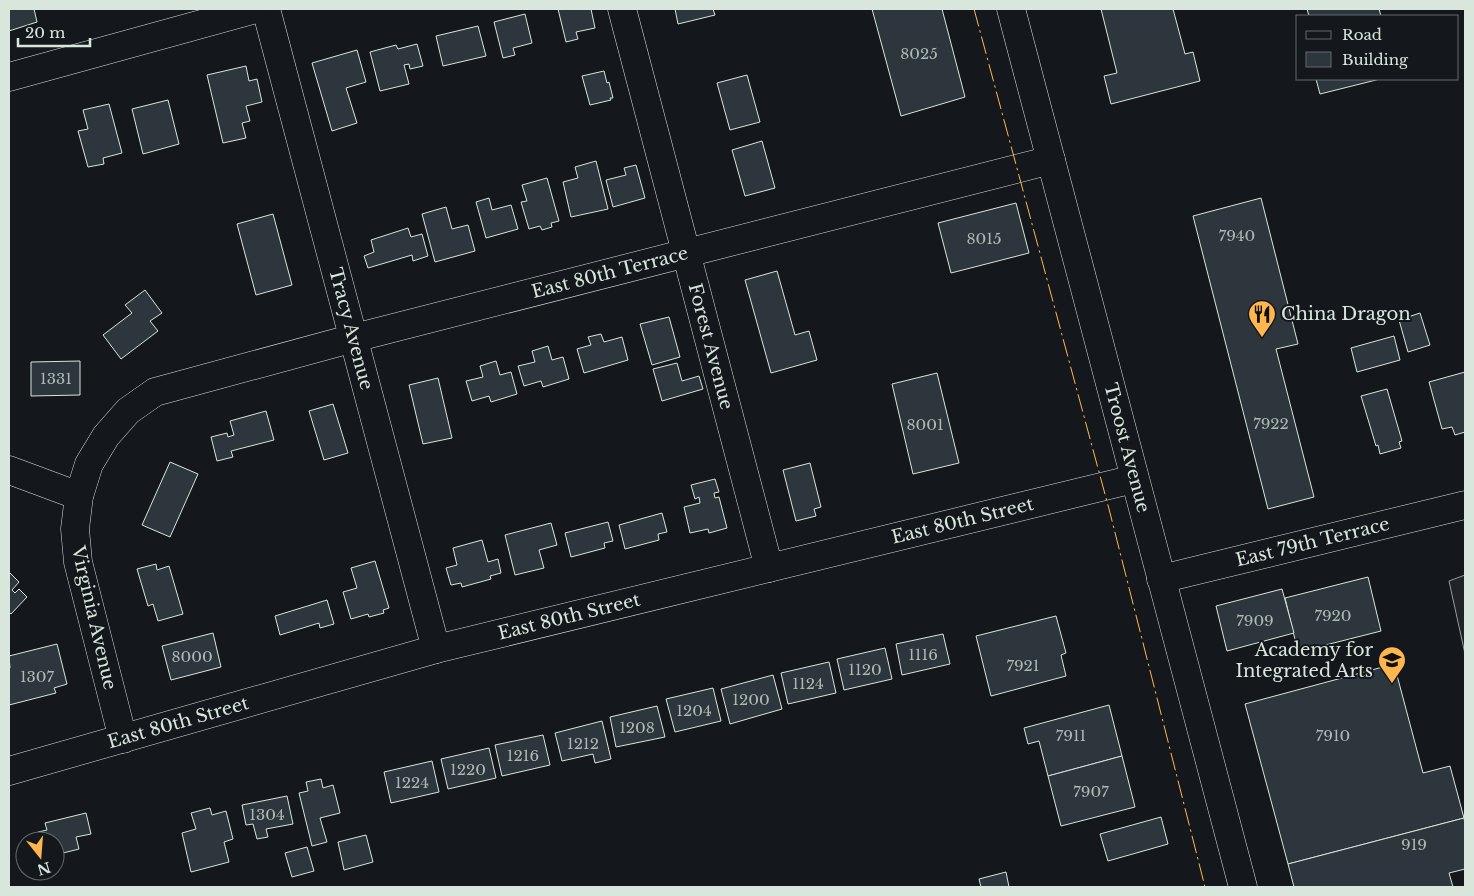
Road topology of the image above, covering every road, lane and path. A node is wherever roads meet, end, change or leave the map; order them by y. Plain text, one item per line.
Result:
1 (256, 9) edge
2 (266, 9) edge
3 (622, 9) edge
4 (1012, 9) edge
5 (9, 77) edge
6 (1051, 160) junction
7 (686, 253) junction
8 (354, 338) junction
9 (171, 387) joint
10 (9, 470) edge
11 (1134, 479) junction
12 (79, 496) junction
13 (1465, 505) edge
14 (769, 568) junction
15 (1161, 579) junction
16 (436, 650) junction
17 (123, 739) junction
18 (9, 771) edge
19 (1242, 887) edge

1 - 5 street
2 - 8 street, Tracy Avenue
3 - 7 street, Forest Avenue
4 - 6 street, Troost Avenue
6 - 7 street, East 80th Terrace
6 - 11 street, Troost Avenue
7 - 8 street, East 80th Terrace
7 - 14 street, Forest Avenue
8 - 9 street, East 80th Terrace
8 - 16 street, Tracy Avenue
9 - 12 street, Virginia Avenue
10 - 12 street
11 - 14 street, East 80th Street
11 - 15 street, Troost Avenue
12 - 17 street, Virginia Avenue
13 - 15 street, East 79th Terrace
14 - 16 street, East 80th Street
15 - 19 street, Troost Avenue
16 - 17 street, East 80th Street
17 - 18 street, East 80th Street

